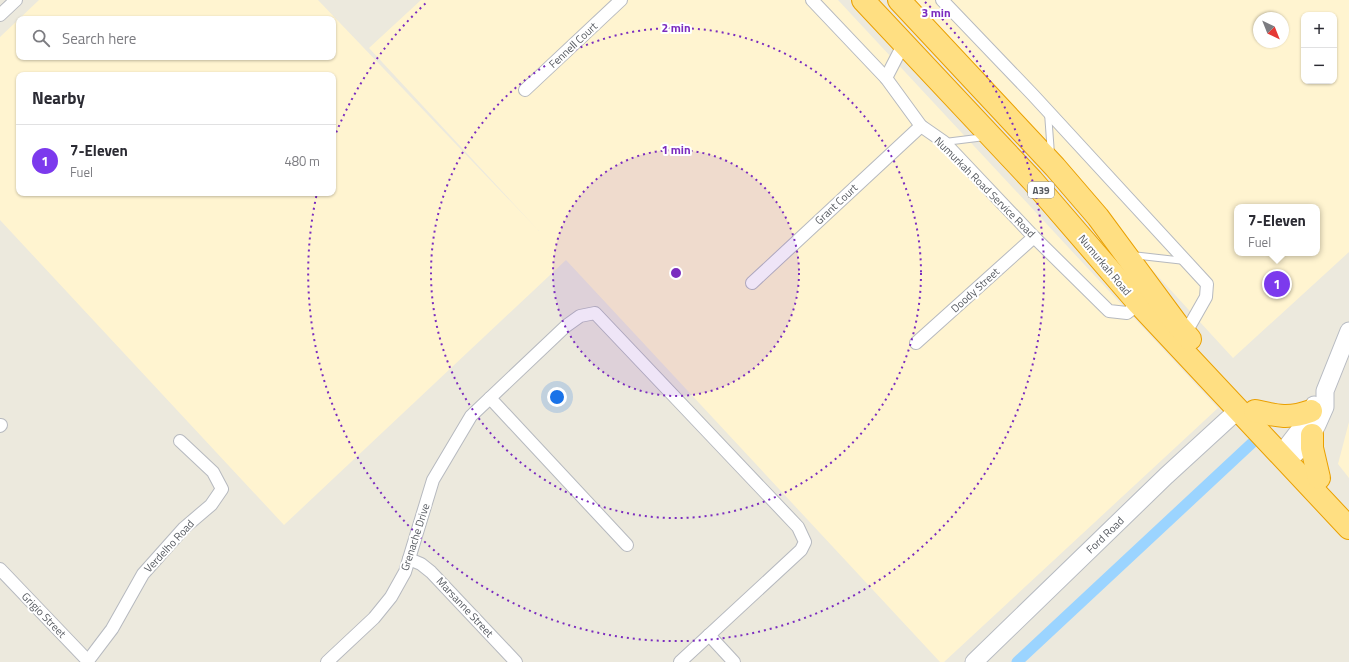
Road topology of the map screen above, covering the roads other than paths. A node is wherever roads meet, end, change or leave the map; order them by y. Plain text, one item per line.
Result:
1 (16, 0) edge
2 (621, 0) edge
3 (812, 0) edge
4 (864, 0) edge
5 (899, 0) edge
6 (942, 0) edge
7 (0, 15) edge
8 (904, 44) junction
9 (886, 78) junction
10 (525, 90) dead end
11 (998, 106) junction
12 (1048, 112) junction
13 (921, 126) junction
14 (991, 136) junction
15 (944, 142) junction
16 (1012, 158) junction
17 (1055, 167) junction
18 (1034, 237) junction
19 (1127, 254) junction
20 (1186, 261) junction
21 (752, 283) dead end
22 (1146, 297) junction
23 (1349, 330) edge
24 (1185, 334) junction
25 (916, 343) dead end
26 (1325, 391) junction
27 (490, 398) junction
28 (1247, 408) junction
29 (1311, 411) junction
30 (1312, 435) junction
31 (180, 441) dead end
32 (1287, 453) junction
33 (1319, 478) junction
34 (1349, 512) edge
35 (1349, 528) edge
36 (627, 545) dead end
37 (409, 559) junction
38 (0, 569) edge
39 (709, 635) junction
40 (87, 661) edge
41 (327, 662) edge
42 (516, 662) edge
43 (680, 662) edge
44 (734, 662) edge
45 (974, 662) edge

1 - 7 street
2 - 10 street, Fennell Court
3 - 9 street, Numurkah Road Service Road
4 - 8 highway, Numurkah Road / A39
5 - 11 highway, Numurkah Road / A39
6 - 12 street
8 - 9 street
8 - 14 highway, Numurkah Road / A39
9 - 13 street, Numurkah Road Service Road
11 - 16 highway
11 - 17 highway, Numurkah Road / A39
12 - 17 lane
12 - 20 street
13 - 15 street, Numurkah Road Service Road
13 - 21 street, Grant Court
14 - 15 lane
14 - 16 highway, Numurkah Road / A39
15 - 18 street, Numurkah Road Service Road
16 - 22 highway, Numurkah Road / A39
17 - 19 highway, Numurkah Road / A39
18 - 22 street, Numurkah Road Service Road
18 - 25 street, Doody Street
19 - 20 lane
19 - 22 highway, Numurkah Road / A39
20 - 24 street
22 - 24 highway, Numurkah Road / A39
22 - 28 highway, Numurkah Road / A39
23 - 26 street
24 - 28 highway, Numurkah Road / A39
26 - 29 street
26 - 30 street
27 - 36 street
27 - 37 street, Grenache Drive
27 - 39 street, Grenache Drive
28 - 29 highway
28 - 32 highway, Numurkah Road / A39
28 - 45 street, Ford Road
29 - 32 street
30 - 32 street
30 - 33 highway
31 - 40 street, Verdelho Road
32 - 33 highway, Numurkah Road / A39
32 - 35 highway, Numurkah Road / A39
33 - 34 highway, Numurkah Road / A39
37 - 41 street, Grenache Drive
37 - 42 street, Marsanne Street
38 - 40 street, Grigio Street
39 - 43 street
39 - 44 street

